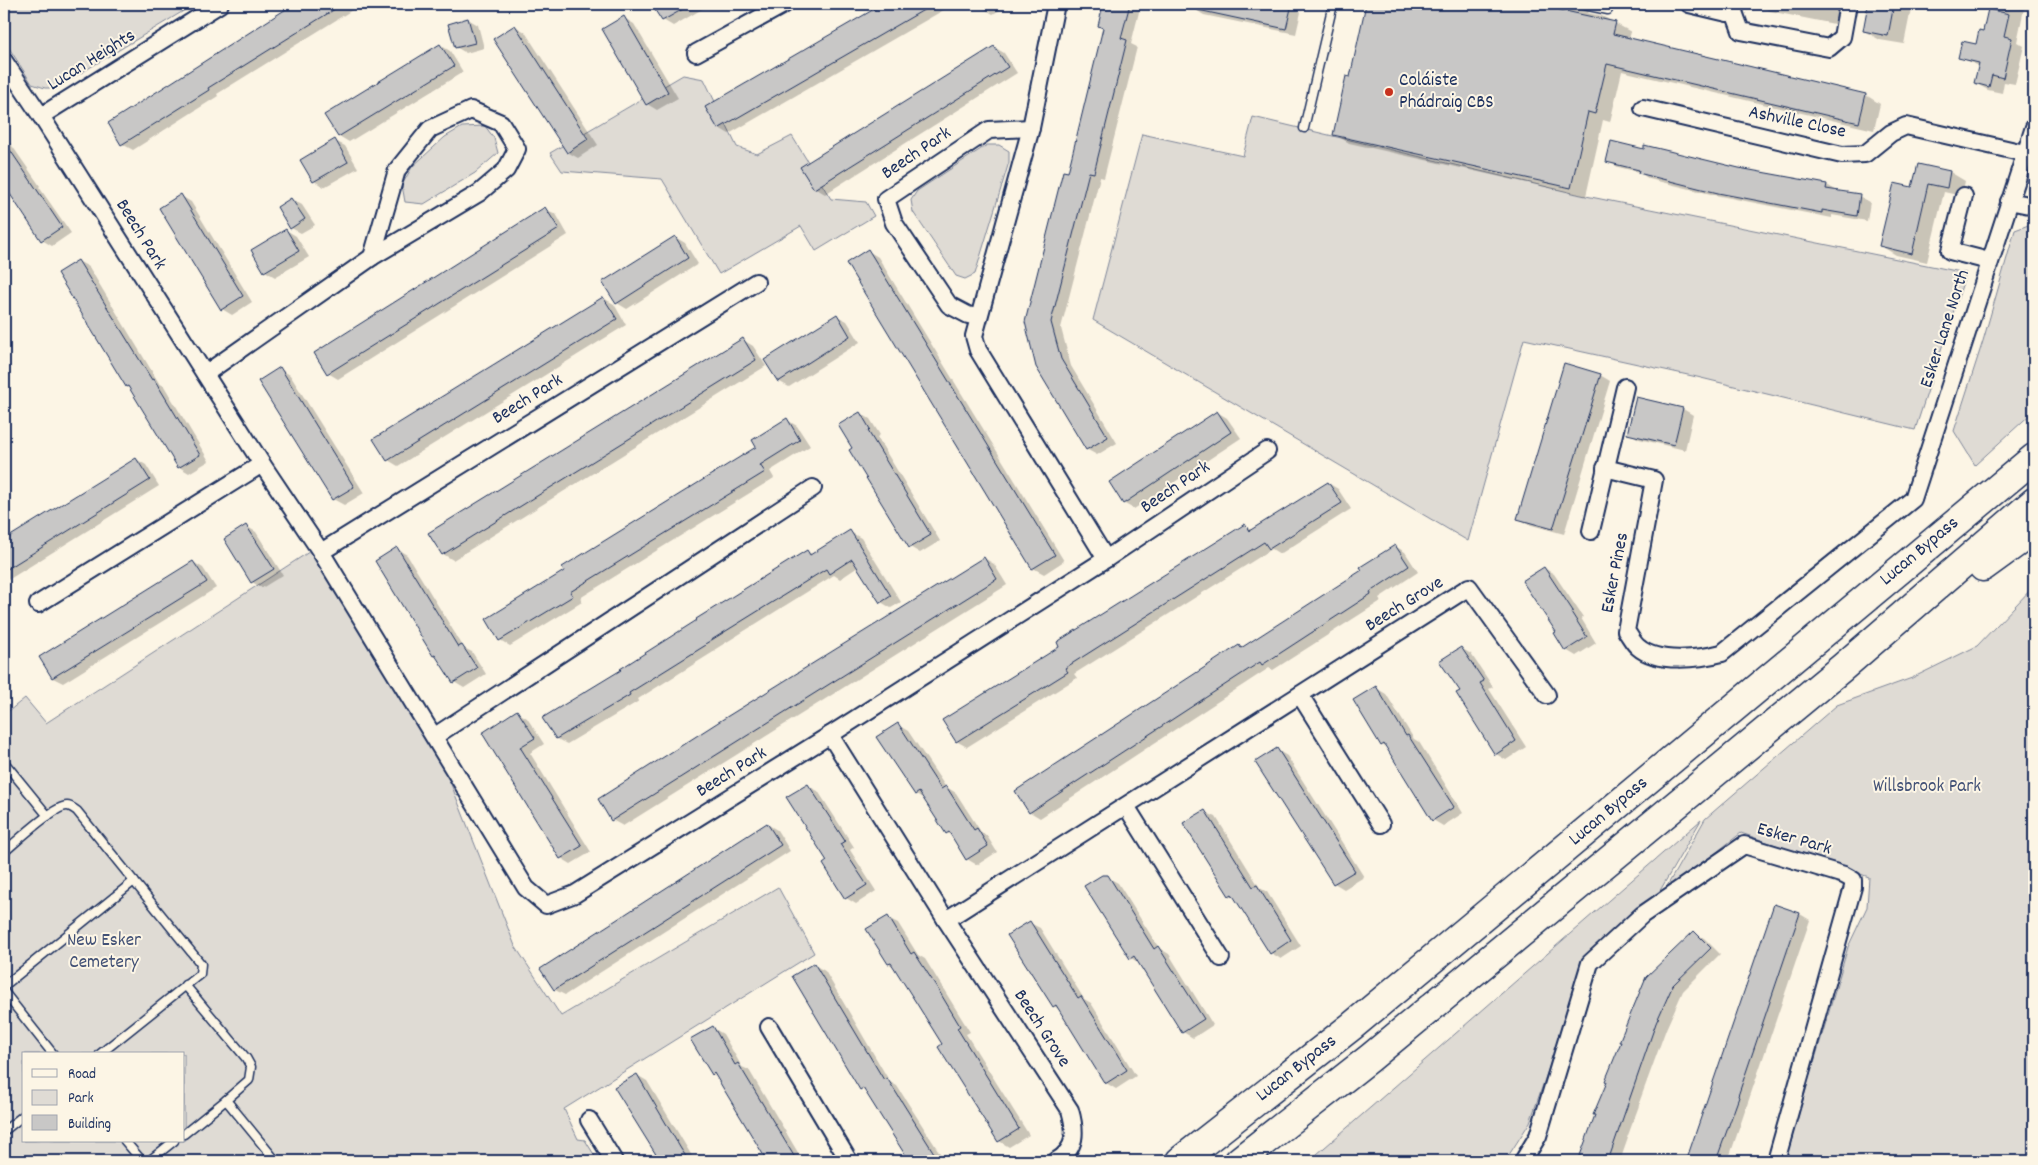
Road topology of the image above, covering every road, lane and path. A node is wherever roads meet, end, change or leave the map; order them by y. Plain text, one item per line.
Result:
1 (220, 4) edge
2 (785, 4) edge
3 (1056, 4) edge
4 (1333, 4) edge
5 (1579, 4) edge
6 (1610, 4) edge
7 (1689, 4) edge
8 (1848, 4) edge
9 (1735, 8) edge
10 (696, 53) dead end
11 (4, 61) edge
12 (1643, 108) dead end
13 (41, 116) junction
14 (2034, 127) edge
15 (1031, 128) junction
16 (1304, 128) dead end
17 (2024, 153) junction
18 (1964, 196) dead end
19 (2009, 201) junction
20 (2034, 206) edge
21 (372, 257) junction
22 (1989, 261) junction
23 (756, 282) dead end
24 (978, 317) junction
25 (205, 374) junction
26 (1625, 388) dead end
27 (2034, 443) edge
28 (1267, 451) dead end
29 (2034, 458) edge
30 (262, 464) junction
31 (1605, 468) junction
32 (813, 488) dead end
33 (2034, 502) edge
34 (1876, 529) joint
35 (2034, 530) edge
36 (1591, 531) dead end
37 (321, 552) junction
38 (1919, 552) junction
39 (1106, 558) junction
40 (38, 604) dead end
41 (1843, 667) junction
42 (1300, 695) junction
43 (1547, 696) dead end
44 (830, 735) junction
45 (435, 736) junction
46 (4, 762) edge
47 (1126, 806) junction
48 (48, 816) junction
49 (1381, 824) dead end
50 (4, 852) edge
51 (134, 881) junction
52 (946, 920) junction
53 (1221, 958) dead end
54 (185, 985) junction
55 (4, 986) edge
56 (4, 992) edge
57 (769, 1027) dead end
58 (51, 1052) edge
59 (102, 1052) edge
60 (226, 1100) junction
61 (22, 1117) edge
62 (589, 1120) dead end
63 (4, 1131) edge
64 (185, 1133) edge
65 (126, 1142) edge
66 (173, 1142) edge
67 (142, 1161) edge
68 (150, 1161) edge
69 (276, 1161) edge
70 (614, 1161) edge
71 (849, 1161) edge
72 (1056, 1161) edge
73 (1180, 1161) edge
74 (1239, 1161) edge
75 (1523, 1161) edge
76 (1776, 1161) edge

1 - 13 street, Lucan Heights
2 - 10 street
3 - 15 street
4 - 16 lane
5 - 6 lane
7 - 9 street
8 - 9 street
11 - 13 street, Lucan Heights
12 - 17 street, Ashville Close
13 - 25 street, Beech Park
14 - 17 street, Esker Lane North
15 - 24 street
15 - 24 street, Beech Park
17 - 19 street, Esker Lane North
18 - 22 street
19 - 20 street
19 - 22 street, Esker Lane North
21 - 21 street
21 - 25 street
22 - 34 street, Esker Lane North
23 - 37 street, Beech Park
24 - 39 street
25 - 30 street, Beech Park
26 - 31 street, Esker Pines
27 - 38 highway
28 - 39 street, Beech Park
29 - 38 highway, Lucan Bypass
30 - 37 street, Beech Park
30 - 40 street
31 - 34 street, Esker Pines
31 - 36 street, Esker Pines
32 - 45 street
33 - 41 highway, Lucan Bypass
35 - 41 highway
37 - 45 street, Beech Park
38 - 73 highway, Lucan Bypass
39 - 44 street, Beech Park
41 - 74 highway, Lucan Bypass
42 - 43 street, Beech Grove
42 - 47 street, Beech Grove
42 - 49 street
44 - 45 street, Beech Park
44 - 52 street, Beech Grove
46 - 48 lane
47 - 52 street, Beech Grove
47 - 53 street
48 - 50 lane
48 - 51 lane
51 - 54 lane
51 - 55 lane
52 - 72 street, Beech Grove
54 - 59 lane
54 - 60 lane
56 - 58 lane
57 - 71 street
60 - 64 lane
60 - 69 lane
61 - 63 lane
62 - 70 street
65 - 67 lane
66 - 68 lane
75 - 76 street, Esker Park

